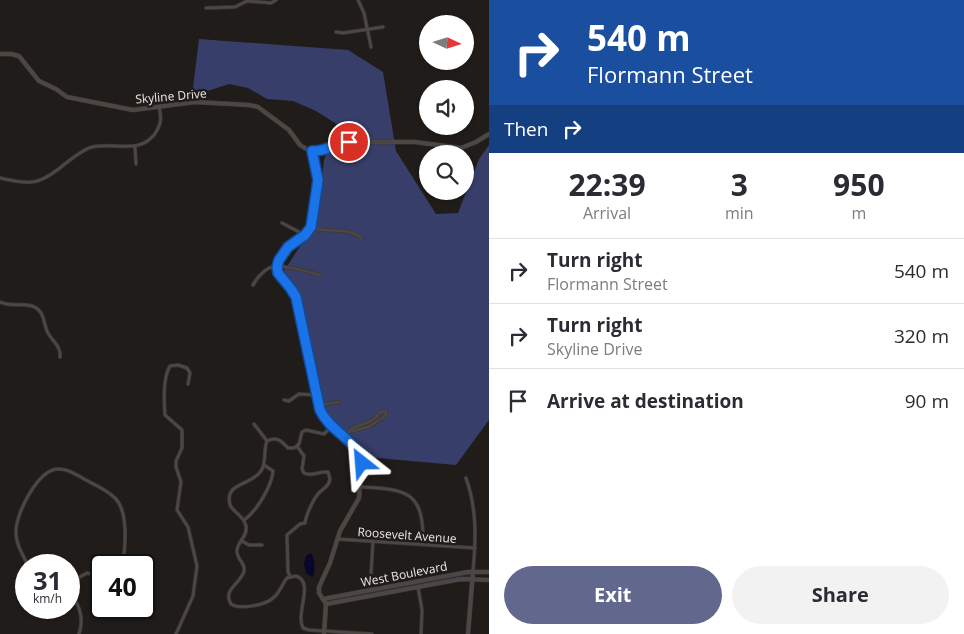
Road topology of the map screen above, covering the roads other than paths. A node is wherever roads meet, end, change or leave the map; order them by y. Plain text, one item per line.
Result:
1 (276, 0) edge
2 (358, 0) edge
3 (206, 8) dead end
4 (383, 27) dead end
5 (368, 30) junction
6 (336, 32) dead end
7 (371, 47) dead end
8 (0, 54) edge
9 (159, 107) junction
10 (489, 134) edge
11 (134, 146) junction
12 (312, 151) junction
13 (136, 164) dead end
14 (0, 178) edge
15 (282, 222) dead end
16 (311, 227) junction
17 (305, 235) junction
18 (362, 239) dead end
19 (277, 267) junction
20 (320, 275) dead end
21 (253, 285) dead end
22 (0, 302) edge
23 (60, 357) dead end
24 (188, 384) dead end
25 (316, 395) junction
26 (284, 400) dead end
27 (340, 402) dead end
28 (318, 405) junction
29 (254, 424) dead end
30 (332, 426) junction
31 (348, 432) junction
32 (345, 437) junction
33 (267, 441) junction
34 (297, 446) junction
35 (264, 465) junction
36 (466, 478) dead end
37 (362, 487) junction
38 (244, 520) junction
39 (337, 539) junction
40 (242, 541) junction
41 (373, 541) junction
42 (423, 544) junction
43 (262, 546) dead end
44 (475, 548) junction
45 (22, 554) edge
46 (123, 554) edge
47 (473, 571) junction
48 (489, 572) edge
49 (290, 576) junction
50 (472, 579) junction
51 (489, 580) edge
52 (418, 587) junction
53 (370, 590) junction
54 (323, 599) junction
55 (326, 604) junction
56 (80, 613) edge
57 (324, 632) edge
58 (79, 634) edge
59 (176, 634) edge
60 (372, 634) edge
61 (421, 634) edge
62 (468, 634) edge

1 - 3 street
2 - 5 street
4 - 5 street
5 - 6 street
5 - 7 street
8 - 9 street, Skyline Drive
9 - 11 street
9 - 12 street, Skyline Drive
10 - 12 street
11 - 13 street
11 - 14 street
12 - 16 street
15 - 17 street
16 - 17 street
16 - 18 street
17 - 19 street
19 - 20 street
19 - 21 street
19 - 25 street
22 - 23 street
24 - 59 street
25 - 26 street
25 - 28 street
27 - 28 street
28 - 30 street
29 - 33 street
30 - 32 street
30 - 34 street
31 - 31 street
31 - 32 street
32 - 37 street
33 - 34 street
33 - 35 street
34 - 49 street
35 - 38 street
35 - 38 street
36 - 44 street
37 - 39 street
37 - 42 street
38 - 40 street
39 - 41 street, Roosevelt Avenue
39 - 54 street
40 - 43 street
40 - 49 street
41 - 42 street, Roosevelt Avenue
41 - 53 street
42 - 44 street, Roosevelt Avenue
44 - 47 street
45 - 46 street
47 - 48 street, West Boulevard
47 - 50 street
47 - 53 street, West Boulevard
49 - 57 street
50 - 51 street, West Boulevard
50 - 52 street, West Boulevard
50 - 62 street
52 - 55 street, West Boulevard
52 - 61 street
53 - 54 street, West Boulevard
54 - 55 street
55 - 57 street
56 - 58 street
57 - 60 street

